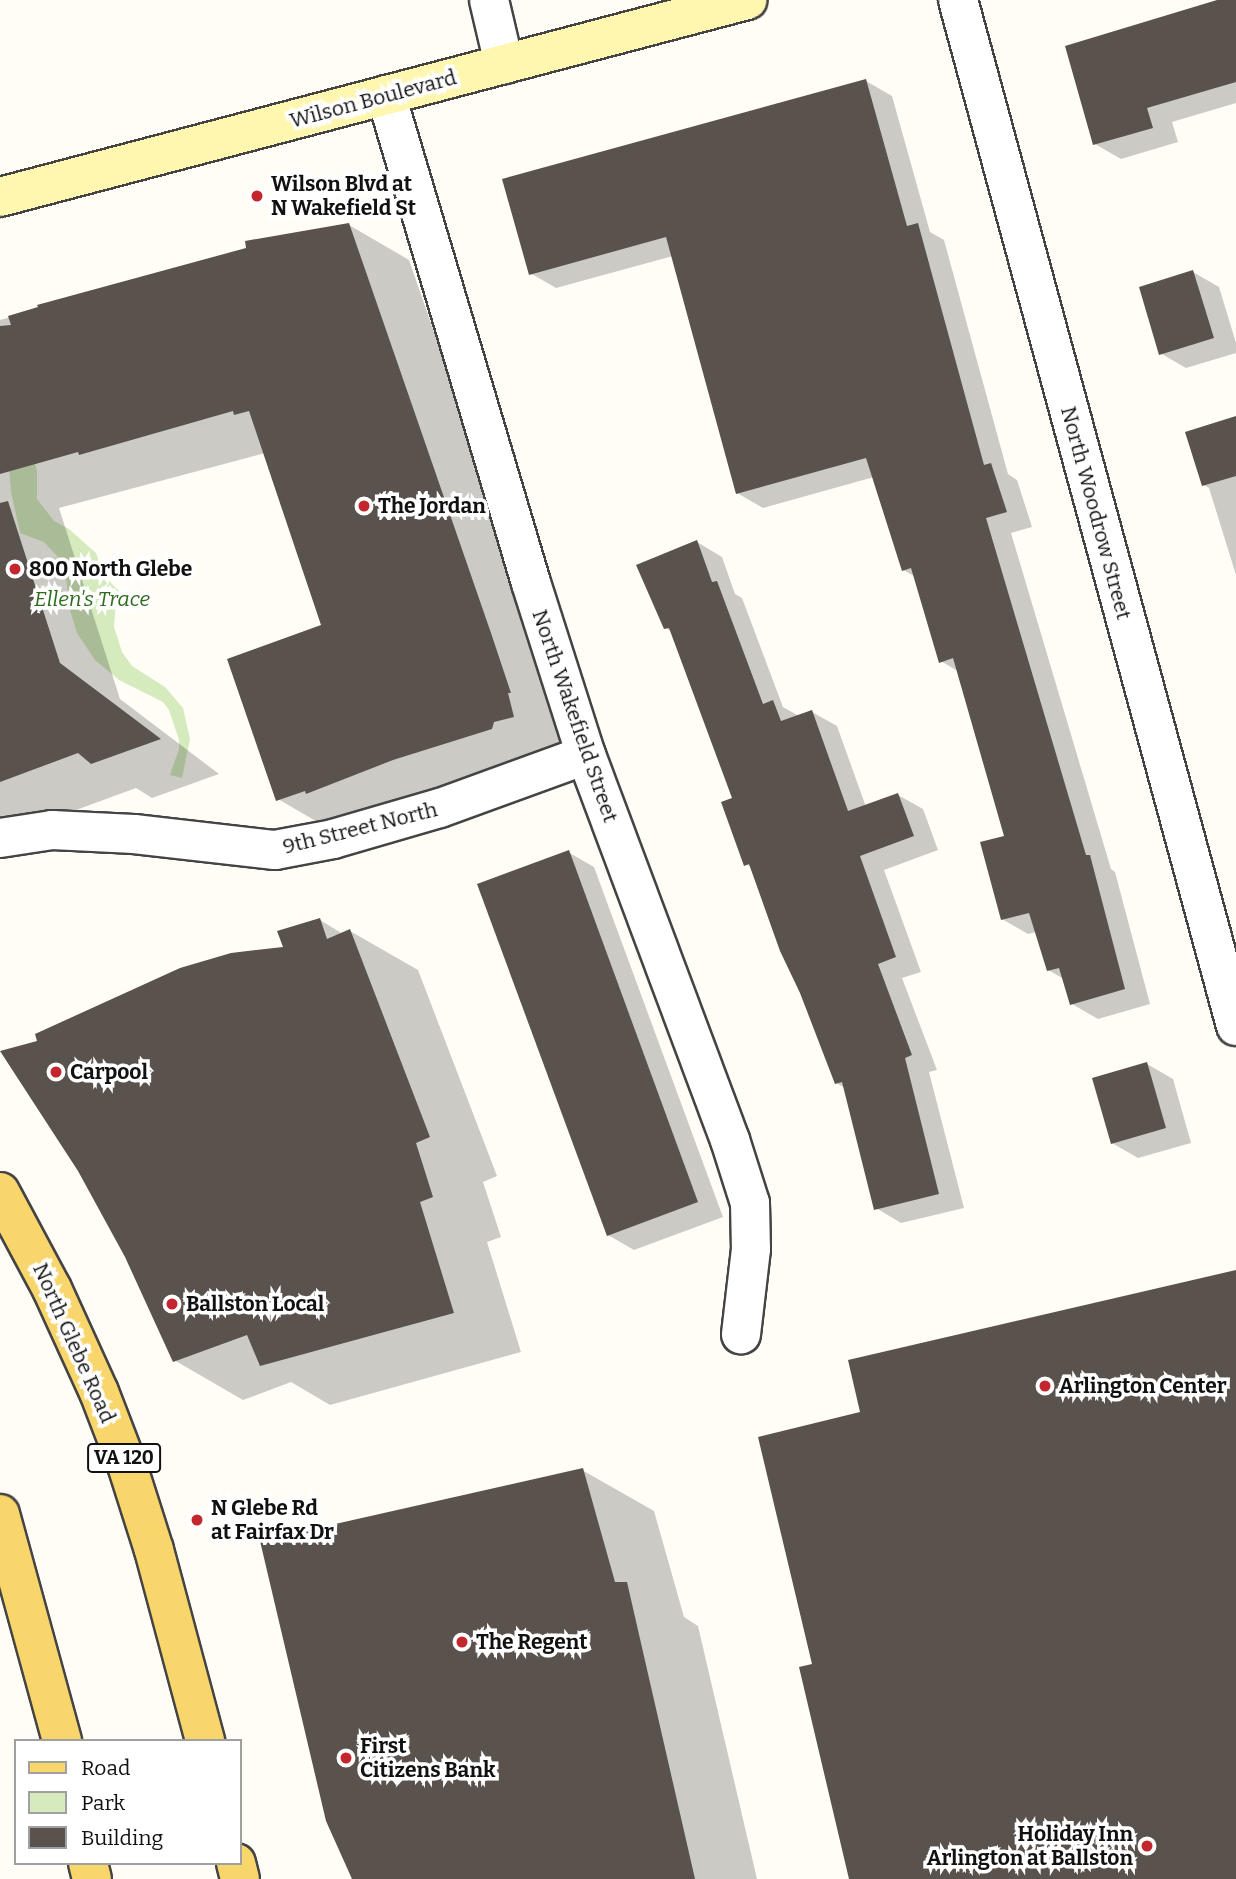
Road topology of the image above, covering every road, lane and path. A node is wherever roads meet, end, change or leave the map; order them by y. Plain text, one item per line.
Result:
1 (489, 0) edge
2 (747, 0) edge
3 (958, 0) edge
4 (504, 64) junction
5 (386, 95) junction
6 (0, 197) edge
7 (586, 755) junction
8 (0, 838) edge
9 (1236, 1026) edge
10 (0, 1192) edge
11 (741, 1334) dead end
12 (0, 1514) edge
13 (61, 1739) edge
14 (204, 1739) edge

1 - 4 street
2 - 4 main road, Wilson Boulevard
3 - 9 street, North Woodrow Street
4 - 5 main road, Wilson Boulevard
5 - 6 main road, Wilson Boulevard
5 - 7 street, North Wakefield Street
7 - 8 street, 9th Street North
7 - 11 street, North Wakefield Street
10 - 14 main road, North Glebe Road / VA 120
12 - 13 main road

